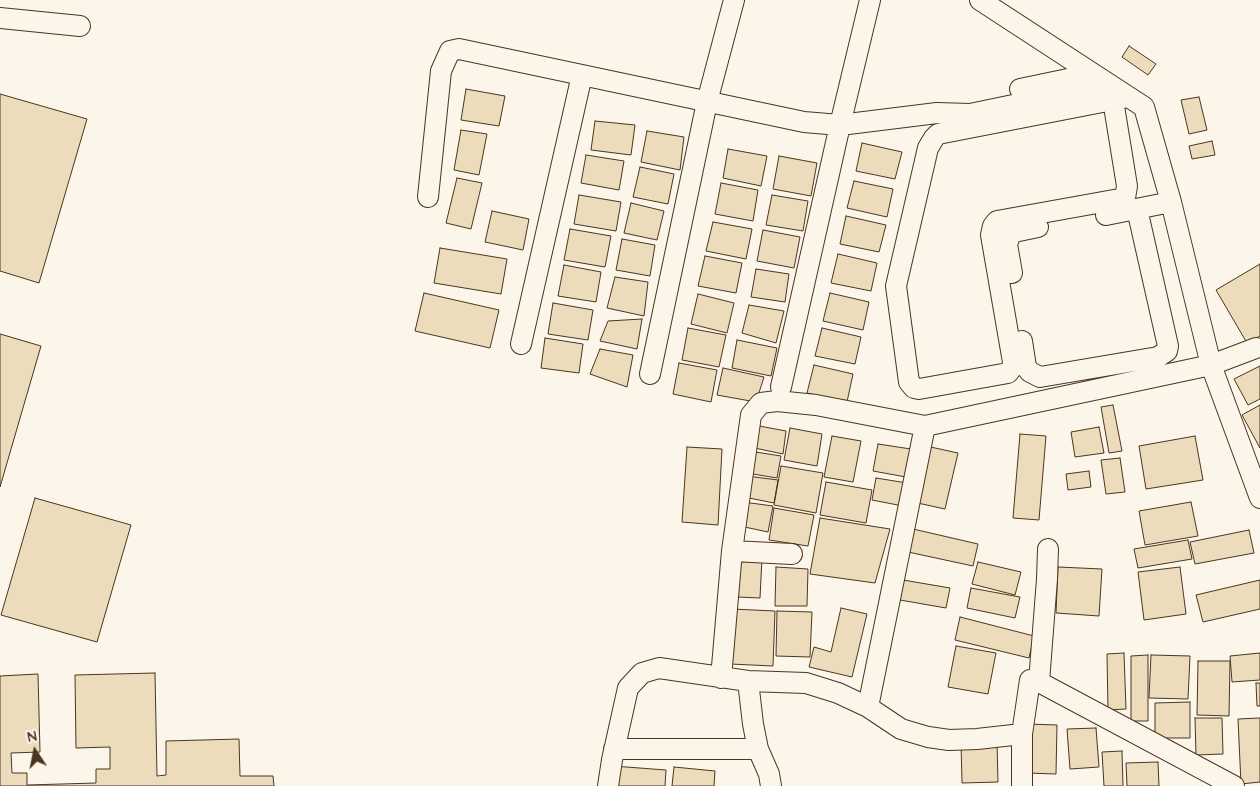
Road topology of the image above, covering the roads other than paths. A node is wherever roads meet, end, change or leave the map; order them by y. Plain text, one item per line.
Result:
1 (734, 0) edge
2 (870, 0) edge
3 (980, 0) edge
4 (0, 18) edge
5 (80, 26) dead end
6 (582, 75) junction
7 (1117, 96) junction
8 (707, 102) junction
9 (840, 124) junction
10 (428, 197) dead end
11 (1170, 202) junction
12 (1137, 209) junction
13 (521, 344) dead end
14 (1256, 348) dead end
15 (1163, 354) junction
16 (1211, 365) junction
17 (650, 374) dead end
18 (1167, 374) junction
19 (780, 387) dead end
20 (925, 426) junction
21 (1260, 498) edge
22 (1048, 549) dead end
23 (732, 551) junction
24 (792, 554) dead end
25 (721, 678) junction
26 (748, 681) junction
27 (1039, 682) junction
28 (868, 707) junction
29 (1022, 734) junction
30 (614, 749) junction
31 (758, 749) junction
32 (1219, 783) edge
33 (608, 786) edge
34 (770, 786) edge
35 (1022, 786) edge

1 - 8 street
2 - 9 street
3 - 7 street
4 - 5 street
6 - 8 street
6 - 10 street
6 - 13 street
7 - 7 street
7 - 9 street
7 - 11 street
8 - 9 street
8 - 17 street
9 - 19 street
11 - 12 street
11 - 16 street
12 - 15 street
12 - 15 street
14 - 16 street
15 - 18 street
16 - 18 street
16 - 21 street
18 - 20 street
20 - 23 street
20 - 28 street
22 - 27 street
23 - 24 street
23 - 25 street
25 - 26 street
25 - 30 street
26 - 28 street
26 - 31 street
27 - 29 street
27 - 32 street
28 - 29 street
29 - 35 street
30 - 31 street
30 - 33 street
31 - 34 street

